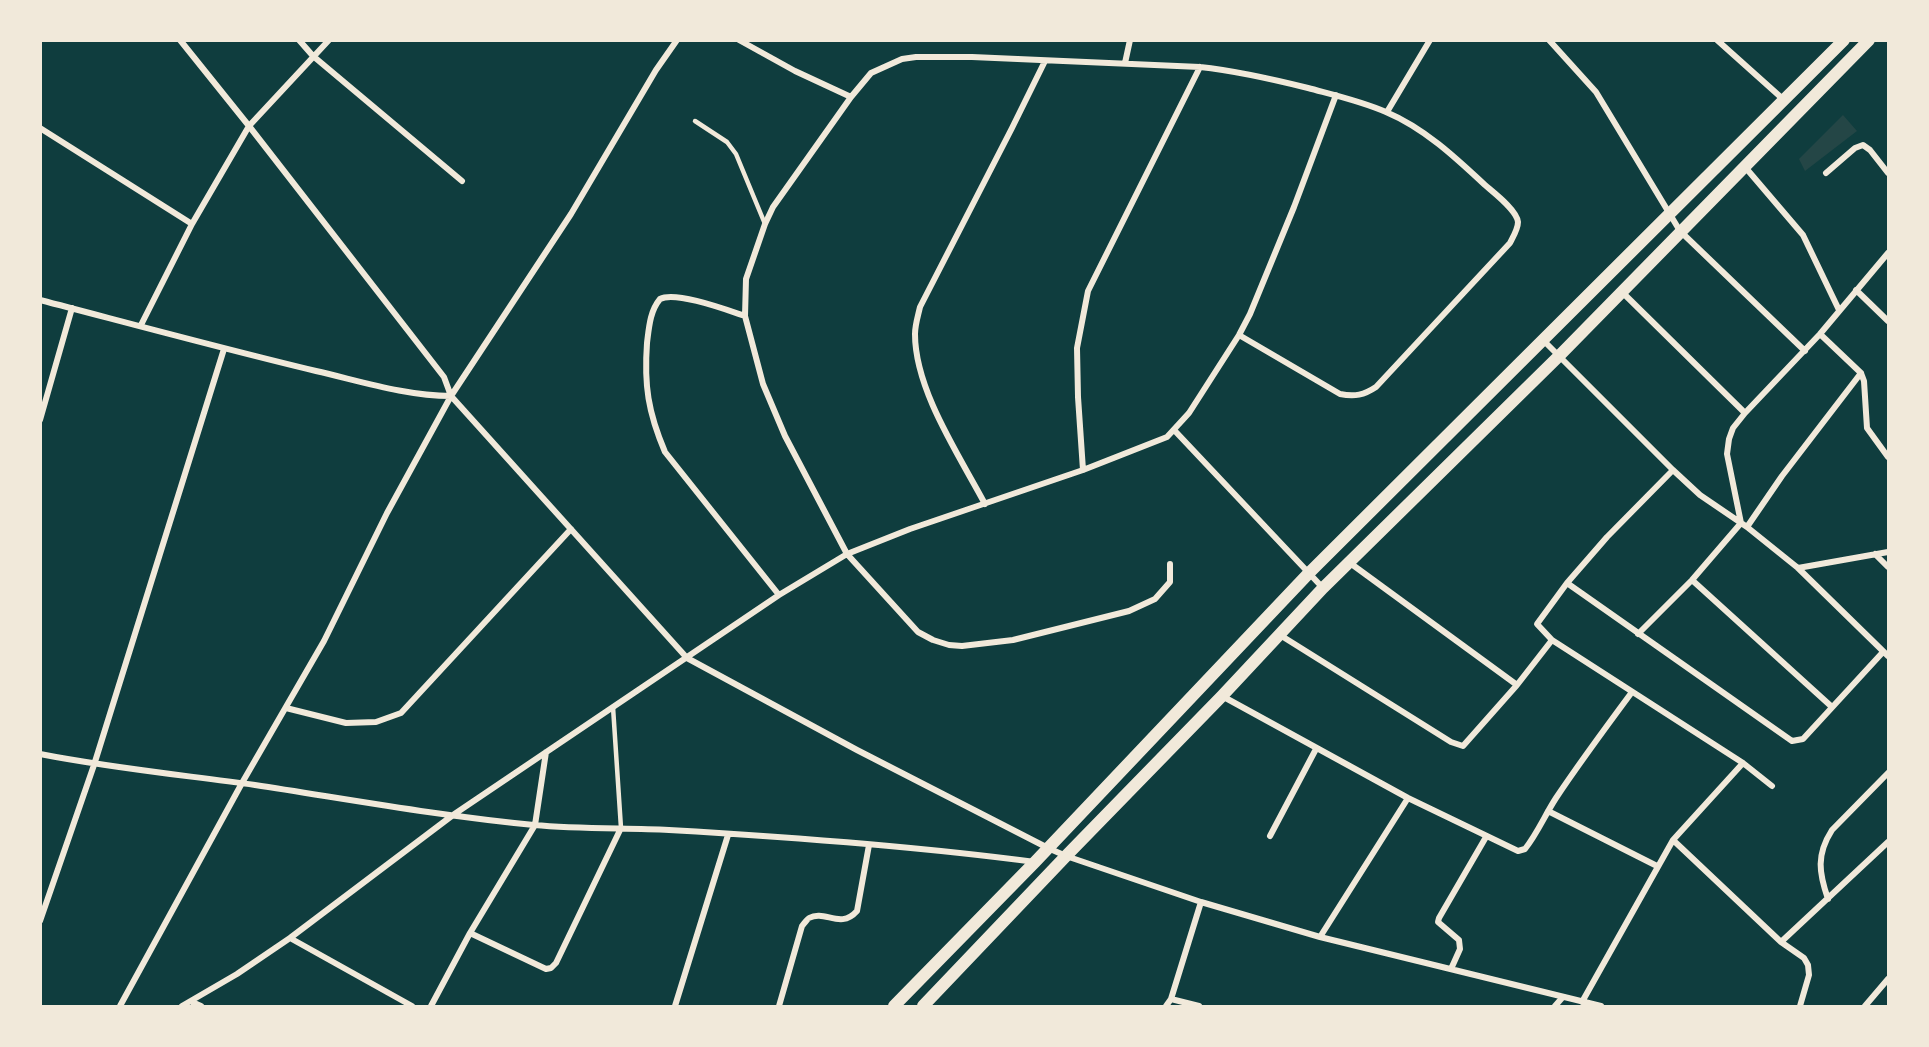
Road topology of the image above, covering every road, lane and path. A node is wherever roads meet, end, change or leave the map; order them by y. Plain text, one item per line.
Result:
1 (180, 40) edge
2 (299, 40) edge
3 (329, 40) edge
4 (677, 40) edge
5 (739, 40) edge
6 (1130, 40) edge
7 (1430, 40) edge
8 (1550, 40) edge
9 (1717, 40) edge
10 (1844, 40) edge
11 (1869, 40) edge
12 (313, 56) junction
13 (1045, 61) junction
14 (1125, 63) junction
15 (1200, 67) junction
16 (1336, 95) junction
17 (851, 97) junction
18 (1785, 100) junction
19 (1387, 112) junction
20 (695, 121) dead end
21 (249, 126) junction
22 (40, 128) edge
23 (1745, 167) junction
24 (1826, 173) dead end
25 (1888, 173) edge
26 (462, 181) dead end
27 (1669, 213) junction
28 (192, 224) junction
29 (765, 224) junction
30 (1680, 231) junction
31 (1888, 253) edge
32 (1856, 290) junction
33 (1622, 292) junction
34 (40, 300) edge
35 (72, 308) junction
36 (1839, 310) junction
37 (745, 316) junction
38 (1888, 321) edge
39 (141, 325) junction
40 (1820, 334) junction
41 (1239, 335) junction
42 (1543, 340) junction
43 (224, 349) junction
44 (1805, 351) junction
45 (1559, 356) junction
46 (1861, 373) junction
47 (451, 396) junction
48 (1745, 413) junction
49 (40, 420) edge
50 (1174, 431) junction
51 (1888, 457) edge
52 (1083, 470) junction
53 (1673, 470) junction
54 (985, 504) junction
55 (1744, 525) junction
56 (571, 529) junction
57 (1888, 552) edge
58 (847, 554) junction
59 (1875, 554) junction
60 (1350, 563) junction
61 (1170, 564) dead end
62 (1888, 567) edge
63 (1798, 568) junction
64 (1308, 574) junction
65 (1692, 580) junction
66 (1567, 583) junction
67 (1323, 588) junction
68 (779, 595) junction
69 (1638, 634) junction
70 (1280, 635) junction
71 (1552, 640) junction
72 (1886, 654) edge
73 (687, 658) junction
74 (1517, 685) junction
75 (1632, 692) junction
76 (1222, 696) junction
77 (614, 707) junction
78 (1832, 707) junction
79 (286, 708) junction
80 (1316, 749) junction
81 (546, 752) junction
82 (40, 754) edge
83 (1743, 763) junction
84 (94, 765) junction
85 (1888, 773) edge
86 (242, 783) junction
87 (1772, 786) dead end
88 (1408, 798) junction
89 (1548, 811) junction
90 (453, 815) junction
91 (535, 825) junction
92 (621, 828) junction
93 (728, 835) junction
94 (1270, 836) dead end
95 (1486, 837) junction
96 (1673, 840) junction
97 (1888, 842) edge
98 (869, 845) junction
99 (1048, 848) junction
100 (1066, 856) junction
101 (1035, 862) junction
102 (1657, 866) junction
103 (1828, 899) junction
104 (43, 902) edge
105 (1201, 902) junction
106 (40, 921) edge
107 (470, 933) junction
108 (1320, 937) junction
109 (290, 938) junction
110 (1781, 942) junction
111 (1451, 969) junction
112 (1888, 979) edge
113 (1563, 998) junction
114 (1171, 999) junction
115 (192, 1002) junction
116 (1582, 1002) junction
117 (120, 1006) edge
118 (182, 1006) edge
119 (201, 1006) edge
120 (412, 1006) edge
121 (431, 1006) edge
122 (675, 1006) edge
123 (778, 1006) edge
124 (894, 1006) edge
125 (926, 1006) edge
126 (1166, 1006) edge
127 (1199, 1006) edge
128 (1555, 1006) edge
129 (1601, 1006) edge
130 (1800, 1006) edge
131 (1865, 1006) edge

1 - 21 street
2 - 12 street
3 - 12 street
4 - 47 street
5 - 17 street
6 - 14 street
7 - 19 street
8 - 27 street
9 - 18 street
10 - 18 main road
11 - 23 main road
12 - 21 street
12 - 26 street
13 - 14 street
13 - 17 street
13 - 54 street
14 - 15 street
15 - 16 street
15 - 52 street
16 - 19 street
16 - 41 street
17 - 29 street
18 - 27 main road
19 - 41 street
20 - 29 lane
21 - 28 street
21 - 47 street
22 - 28 street
23 - 30 main road
23 - 36 street
24 - 25 street
27 - 30 street
27 - 42 main road
28 - 39 street
29 - 37 street
30 - 33 main road
30 - 44 street
31 - 32 street
32 - 36 street
32 - 38 street
33 - 45 main road
33 - 48 street
34 - 35 street
35 - 39 street
35 - 49 street
36 - 40 street
37 - 58 street
37 - 68 street
39 - 43 street
40 - 44 street
40 - 46 street
41 - 50 street
42 - 45 street
42 - 64 main road
43 - 47 street
43 - 84 street
44 - 48 street
45 - 53 street
45 - 60 main road
46 - 51 street
46 - 55 street
47 - 56 street
47 - 79 street
48 - 55 street
50 - 52 street
50 - 64 street
52 - 54 street
53 - 55 street
53 - 66 street
54 - 58 street
55 - 63 street
55 - 65 street
56 - 73 street
56 - 79 street
57 - 59 street
58 - 61 street
58 - 68 street
59 - 62 street
59 - 63 street
60 - 67 main road
60 - 74 street
63 - 72 street
64 - 67 street
64 - 99 main road
65 - 69 street
65 - 78 street
66 - 69 street
66 - 71 street
67 - 70 main road
68 - 73 street
69 - 78 street
70 - 74 street
70 - 76 main road
71 - 74 street
71 - 75 street
72 - 78 street
73 - 77 street
73 - 99 street
75 - 83 street
75 - 89 street
76 - 80 street
76 - 100 main road
77 - 81 street
77 - 92 lane
79 - 86 street
80 - 88 street
80 - 94 street
81 - 90 street
81 - 91 street
82 - 84 street
83 - 87 street
83 - 96 street
84 - 86 street
84 - 104 street
85 - 103 street
86 - 90 street
86 - 117 street
88 - 95 street
88 - 108 street
89 - 95 street
89 - 102 street
90 - 91 street
90 - 109 street
91 - 92 street
91 - 107 street
92 - 93 street
92 - 107 street
93 - 98 street
93 - 122 street
95 - 111 street
96 - 102 street
96 - 110 street
97 - 103 street
98 - 101 street
98 - 123 street
99 - 100 street
99 - 101 main road
100 - 105 street
100 - 125 main road
101 - 124 main road
102 - 116 street
103 - 110 street
104 - 106 street
105 - 108 street
105 - 114 street
107 - 121 street
108 - 111 street
109 - 115 street
109 - 120 street
110 - 130 street
111 - 113 street
112 - 131 street
113 - 116 street
113 - 128 street
114 - 126 street
114 - 127 street
115 - 118 street
115 - 119 street
116 - 129 street

